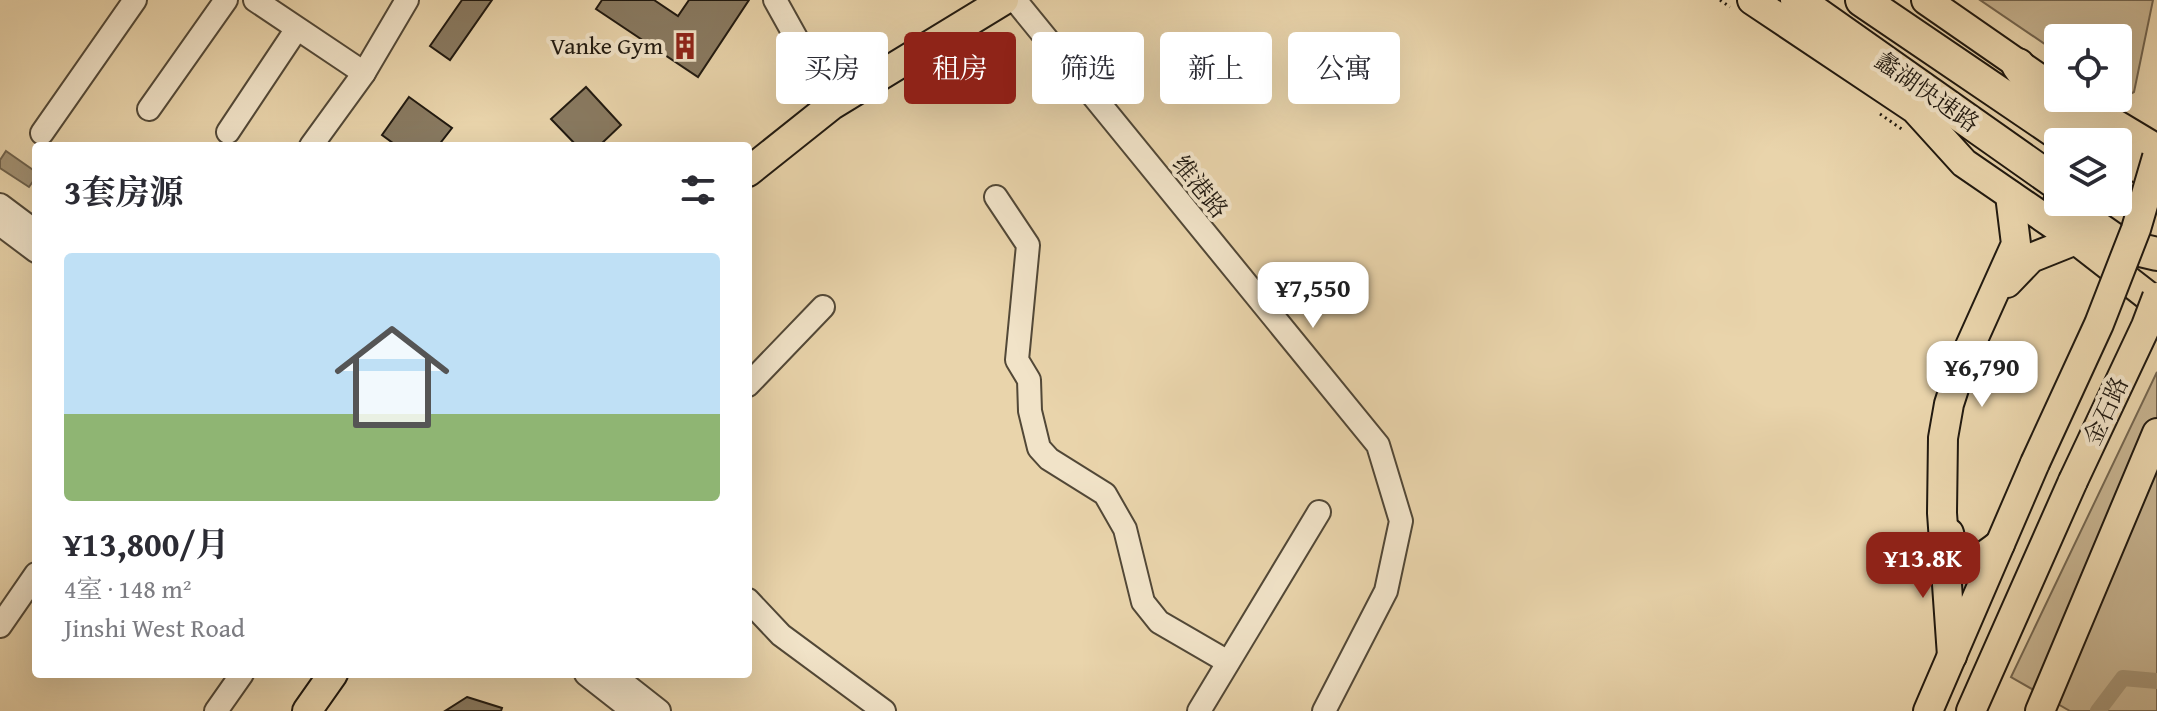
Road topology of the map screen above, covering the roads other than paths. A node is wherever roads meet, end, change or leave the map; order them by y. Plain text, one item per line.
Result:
1 (135, 0) edge
2 (226, 0) edge
3 (255, 0) edge
4 (407, 0) edge
5 (775, 0) edge
6 (989, 0) edge
7 (1005, 0) edge
8 (1015, 0) edge
9 (1752, 0) edge
10 (1797, 0) edge
11 (1862, 0) edge
12 (1926, 0) edge
13 (296, 30) junction
14 (793, 32) edge
15 (888, 61) edge
16 (2018, 65) junction
17 (364, 73) junction
18 (2044, 81) edge
19 (820, 104) edge
20 (149, 109) dead end
21 (1915, 109) junction
22 (2095, 112) edge
23 (2050, 128) edge
24 (2088, 128) edge
25 (228, 132) dead end
26 (42, 133) dead end
27 (314, 142) edge
28 (2157, 149) edge
29 (2157, 157) edge
30 (752, 158) edge
31 (2132, 161) edge
32 (752, 169) edge
33 (2044, 174) edge
34 (2157, 178) edge
35 (2132, 182) edge
36 (2044, 191) edge
37 (2010, 195) junction
38 (996, 197) dead end
39 (2157, 197) edge
40 (0, 205) edge
41 (2080, 216) edge
42 (2103, 216) edge
43 (0, 224) edge
44 (32, 229) edge
45 (2076, 240) junction
46 (32, 248) edge
47 (2157, 253) edge
48 (2157, 297) edge
49 (2157, 303) edge
50 (823, 307) dead end
51 (752, 381) edge
52 (2157, 433) edge
53 (2157, 441) edge
54 (1319, 512) dead end
55 (2000, 544) junction
56 (32, 580) edge
57 (752, 604) edge
58 (0, 626) edge
59 (1952, 656) junction
60 (1228, 662) junction
61 (239, 678) edge
62 (324, 678) edge
63 (330, 678) edge
64 (591, 678) edge
65 (617, 678) edge
66 (2044, 708) edge
67 (216, 711) edge
68 (300, 711) edge
69 (307, 711) edge
70 (633, 711) edge
71 (659, 711) edge
72 (884, 711) edge
73 (1199, 711) edge
74 (1317, 711) edge
75 (1324, 711) edge
76 (1928, 711) edge
77 (1971, 711) edge

1 - 26 street
2 - 20 street
3 - 13 street
4 - 17 street
5 - 14 street
6 - 15 main road
7 - 32 main road
7 - 74 street, 维港路
8 - 75 street, 维港路
9 - 21 main road
10 - 33 highway, 蠡湖快速路
11 - 23 highway, 蠡湖快速路
12 - 16 main road
13 - 17 street
13 - 25 street
16 - 18 main road
16 - 24 highway
17 - 27 street
19 - 30 main road
21 - 36 highway
21 - 37 main road
22 - 28 main road
29 - 55 main road, 金石路, bridge
31 - 34 highway
35 - 39 highway
37 - 45 main road
37 - 59 main road
38 - 60 street
40 - 44 street
41 - 47 highway
42 - 47 highway
43 - 46 street
45 - 49 main road
45 - 55 main road
48 - 77 main road, 金石路, bridge
50 - 51 street
52 - 66 main road
53 - 66 main road
54 - 60 street
55 - 59 main road, 金石路
56 - 58 street
57 - 72 street
59 - 76 main road, 金石路
60 - 73 street
61 - 67 street
62 - 68 main road
63 - 69 main road
64 - 70 street
65 - 71 street

